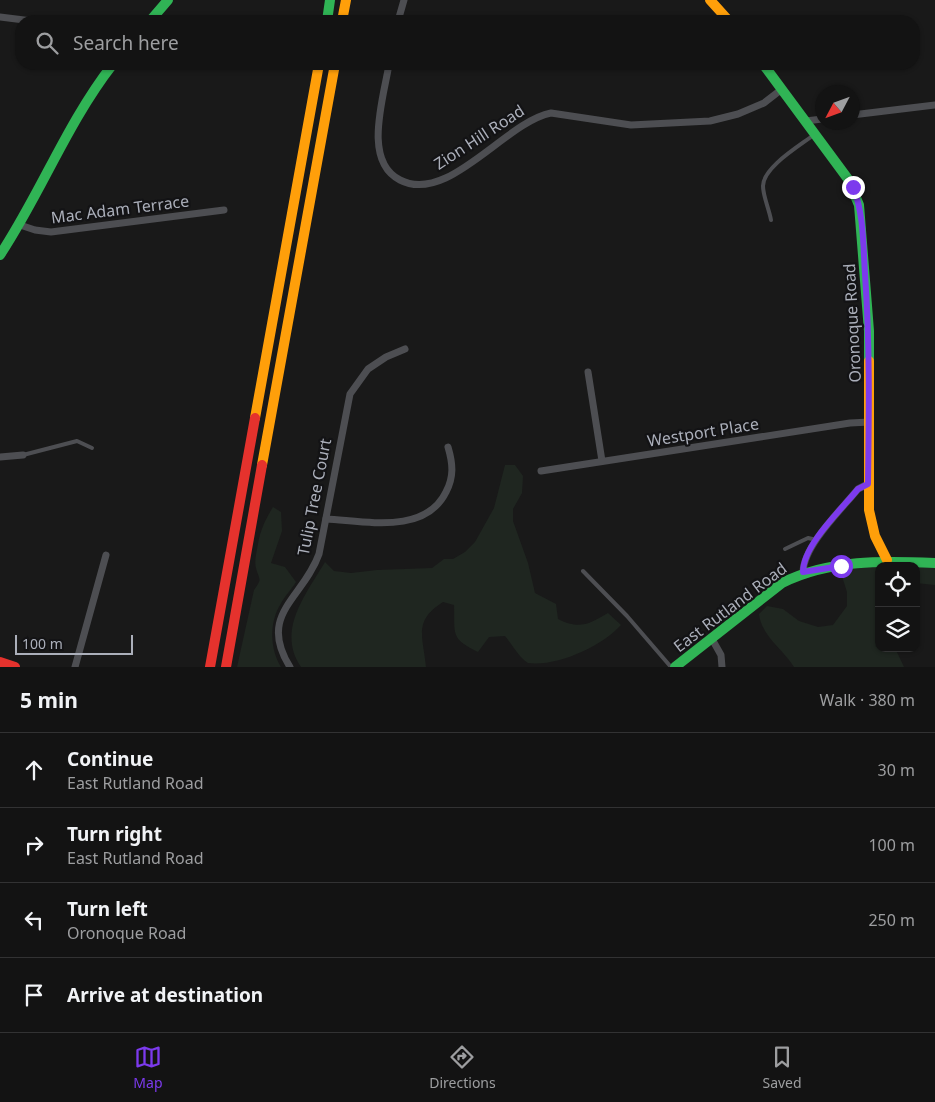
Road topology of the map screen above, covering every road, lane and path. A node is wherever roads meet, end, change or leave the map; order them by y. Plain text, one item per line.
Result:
1 (168, 0) edge
2 (330, 0) edge
3 (346, 0) edge
4 (404, 0) edge
5 (710, 0) edge
6 (155, 15) edge
7 (328, 15) edge
8 (343, 15) edge
9 (400, 15) edge
10 (724, 15) edge
11 (0, 16) edge
12 (15, 18) edge
13 (104, 70) edge
14 (318, 70) edge
15 (334, 70) edge
16 (389, 70) edge
17 (768, 70) edge
18 (782, 89) junction
19 (935, 105) edge
20 (860, 115) edge
21 (815, 120) edge
22 (806, 121) junction
23 (815, 134) junction
24 (224, 210) dead end
25 (771, 220) dead end
26 (20, 225) junction
27 (0, 255) edge
28 (406, 350) dead end
29 (588, 372) dead end
30 (870, 422) junction
31 (448, 447) dead end
32 (92, 448) dead end
33 (23, 455) joint
34 (0, 457) edge
35 (602, 461) junction
36 (541, 471) dead end
37 (868, 484) junction
38 (326, 519) junction
39 (817, 540) junction
40 (785, 549) dead end
41 (106, 555) dead end
42 (887, 560) junction
43 (935, 563) edge
44 (583, 571) dead end
45 (803, 572) junction
46 (712, 639) junction
47 (0, 662) edge
48 (15, 667) edge
49 (75, 667) edge
50 (210, 667) edge
51 (226, 667) edge
52 (290, 667) edge
53 (671, 667) edge
54 (675, 667) edge
55 (722, 667) edge

1 - 6 main road
2 - 7 main road
3 - 8 main road
4 - 9 street
5 - 10 main road
11 - 12 street
13 - 26 main road
14 - 50 main road
15 - 51 main road
16 - 18 street, Zion Hill Road
17 - 18 main road, Oronoque Road
18 - 22 main road, Oronoque Road
19 - 20 street
21 - 22 street
22 - 23 main road, Oronoque Road
23 - 25 lane
23 - 30 main road, Oronoque Road
24 - 26 street, Mac Adam Terrace
26 - 27 main road
28 - 38 street, Tulip Tree Court
29 - 35 street
30 - 35 street, Westport Place
30 - 37 main road, Oronoque Road
31 - 38 street
32 - 33 lane
33 - 34 street
35 - 36 street, Westport Place
37 - 39 street, East Rutland Road
37 - 42 main road, Oronoque Road
38 - 52 street, Tulip Tree Court
39 - 40 lane
39 - 45 street, East Rutland Road
41 - 49 street
42 - 43 main road
42 - 45 main road, East Rutland Road
44 - 53 lane
45 - 46 main road, East Rutland Road
46 - 54 main road, East Rutland Road
46 - 55 street
47 - 48 main road

